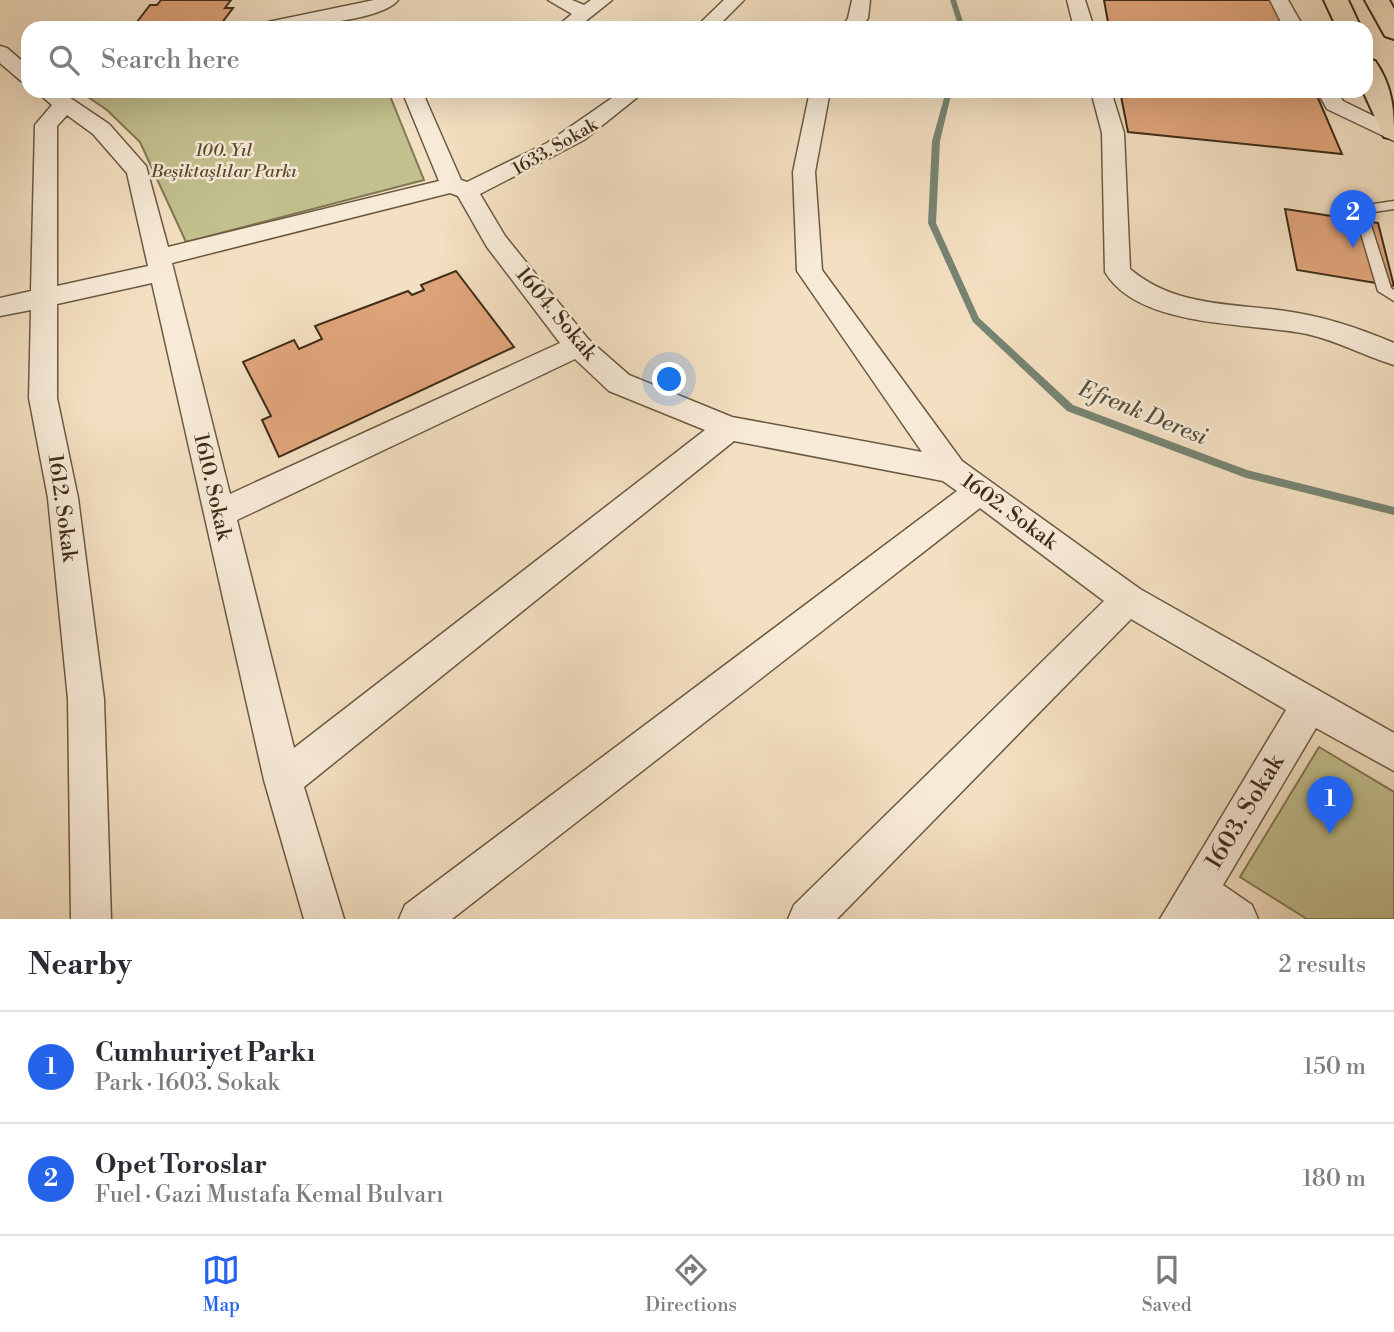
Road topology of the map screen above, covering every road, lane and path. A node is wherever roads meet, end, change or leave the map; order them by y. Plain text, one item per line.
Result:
1 (557, 0) edge
2 (603, 0) edge
3 (735, 0) edge
4 (861, 0) edge
5 (1076, 0) edge
6 (1279, 0) edge
7 (1336, 0) edge
8 (1377, 0) edge
9 (377, 3) edge
10 (585, 13) junction
11 (299, 21) edge
12 (381, 21) edge
13 (574, 21) edge
14 (712, 21) edge
15 (856, 21) edge
16 (1082, 21) edge
17 (1290, 21) edge
18 (1346, 21) edge
19 (1394, 31) edge
20 (0, 52) edge
21 (21, 70) edge
22 (0, 77) edge
23 (21, 81) edge
24 (1373, 83) edge
25 (41, 98) edge
26 (58, 98) edge
27 (415, 98) edge
28 (627, 98) edge
29 (819, 98) edge
30 (1103, 98) edge
31 (1331, 98) edge
32 (1394, 132) edge
33 (460, 188) junction
34 (1394, 205) edge
35 (162, 265) junction
36 (1394, 296) edge
37 (47, 298) junction
38 (0, 307) edge
39 (578, 346) junction
40 (1394, 355) edge
41 (729, 428) junction
42 (951, 470) junction
43 (980, 491) junction
44 (218, 514) junction
45 (1128, 600) junction
46 (1309, 705) junction
47 (1394, 753) edge
48 (283, 780) junction
49 (1189, 906) edge
50 (440, 912) edge
51 (317, 916) edge
52 (92, 919) edge
53 (808, 919) edge
54 (1238, 919) edge

1 - 10 street
2 - 10 street
3 - 14 street
4 - 15 street
5 - 16 street
6 - 17 street
7 - 18 highway
8 - 19 highway
9 - 11 street
9 - 12 street
10 - 13 street
20 - 21 street, 1610. Sokak
22 - 23 street
24 - 32 highway
25 - 37 street, 1612. Sokak
26 - 35 street, 1610. Sokak
27 - 33 street, 1604. Sokak
28 - 33 street, 1633. Sokak
29 - 42 street, 1602. Sokak
30 - 40 street
31 - 32 street
33 - 35 street, 1633. Sokak
33 - 39 street, 1604. Sokak
34 - 36 lane
35 - 37 street, 1633. Sokak
35 - 44 street, 1610. Sokak
37 - 38 street, 1633. Sokak
37 - 52 street, 1612. Sokak
39 - 41 street, 1604. Sokak
39 - 44 street
41 - 42 street, 1604. Sokak
41 - 48 street
42 - 43 street, 1602. Sokak
43 - 45 street, 1602. Sokak
43 - 50 street
44 - 48 street, 1610. Sokak
45 - 46 street, 1602. Sokak
45 - 53 street
46 - 47 street, 1602. Sokak
46 - 49 street, 1603. Sokak
48 - 51 street, 1610. Sokak
49 - 54 street

